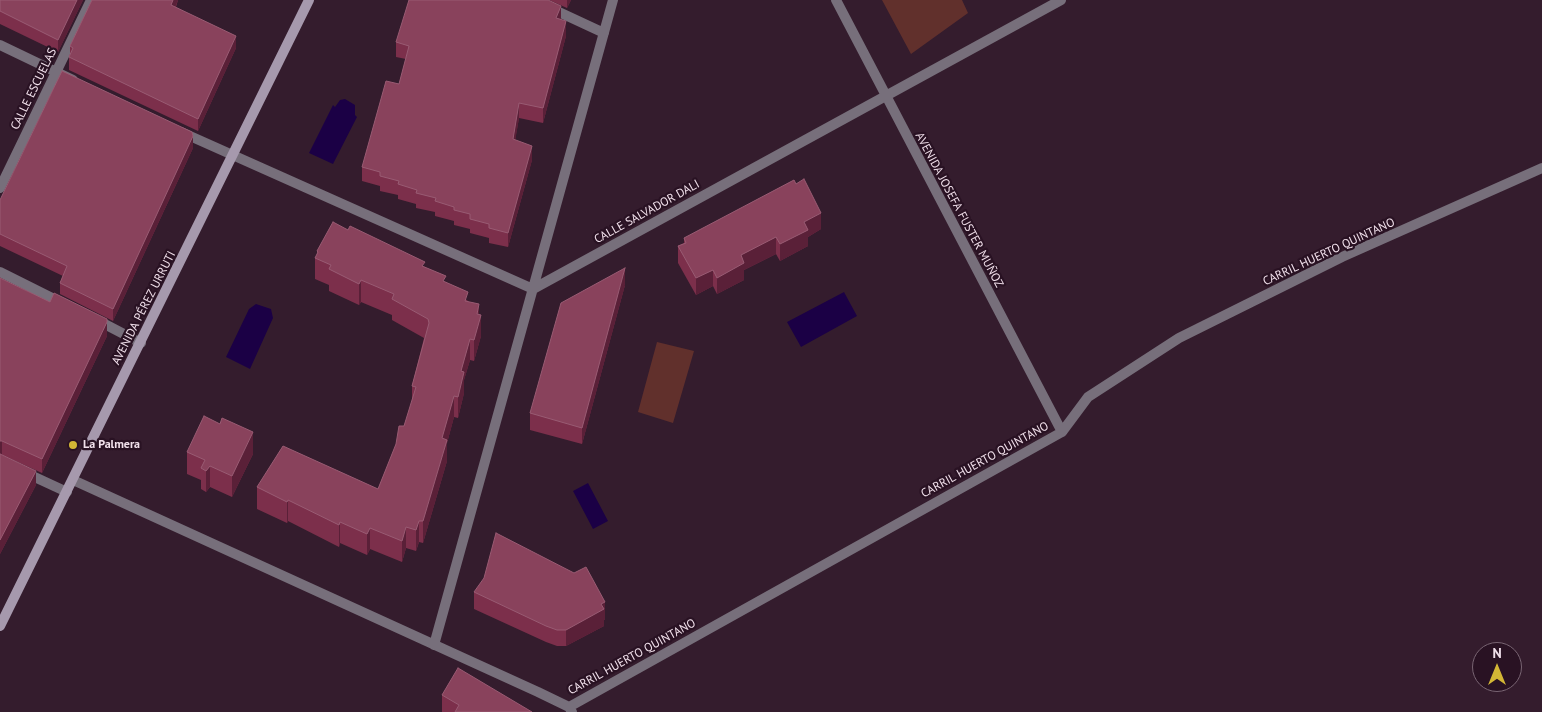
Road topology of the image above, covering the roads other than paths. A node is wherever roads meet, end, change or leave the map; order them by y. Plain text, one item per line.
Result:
1 (91, 0) edge
2 (310, 0) edge
3 (533, 0) edge
4 (613, 0) edge
5 (836, 0) edge
6 (1061, 0) edge
7 (604, 33) junction
8 (0, 45) edge
9 (56, 73) junction
10 (87, 86) edge
11 (886, 96) junction
12 (173, 128) edge
13 (234, 156) junction
14 (1542, 168) edge
15 (0, 188) edge
16 (0, 272) edge
17 (533, 289) junction
18 (141, 343) junction
19 (1062, 432) junction
20 (0, 461) edge
21 (72, 480) junction
22 (67, 492) junction
23 (0, 626) edge
24 (434, 645) junction
25 (571, 709) edge

1 - 9 street, CALLE ESCUELAS
2 - 13 street, AVENIDA PÉREZ URRUTI
3 - 7 street
4 - 7 street
5 - 11 street, AVENIDA JOSEFA FUSTER MUÑOZ
6 - 11 street, CALLE SALVADOR DALI
7 - 17 street
8 - 9 street
9 - 10 street
9 - 15 street, CALLE ESCUELAS
11 - 17 street, CALLE SALVADOR DALI
11 - 19 street, AVENIDA JOSEFA FUSTER MUÑOZ
12 - 13 street
13 - 17 street
13 - 18 street, AVENIDA PÉREZ URRUTI
14 - 19 street, CARRIL HUERTO QUINTANO
16 - 18 street
17 - 24 street
18 - 21 street, AVENIDA PÉREZ URRUTI
19 - 25 street, CARRIL HUERTO QUINTANO
20 - 22 street
21 - 22 street, AVENIDA PÉREZ URRUTI
21 - 24 street
22 - 23 street, AVENIDA PÉREZ URRUTI
24 - 25 street

